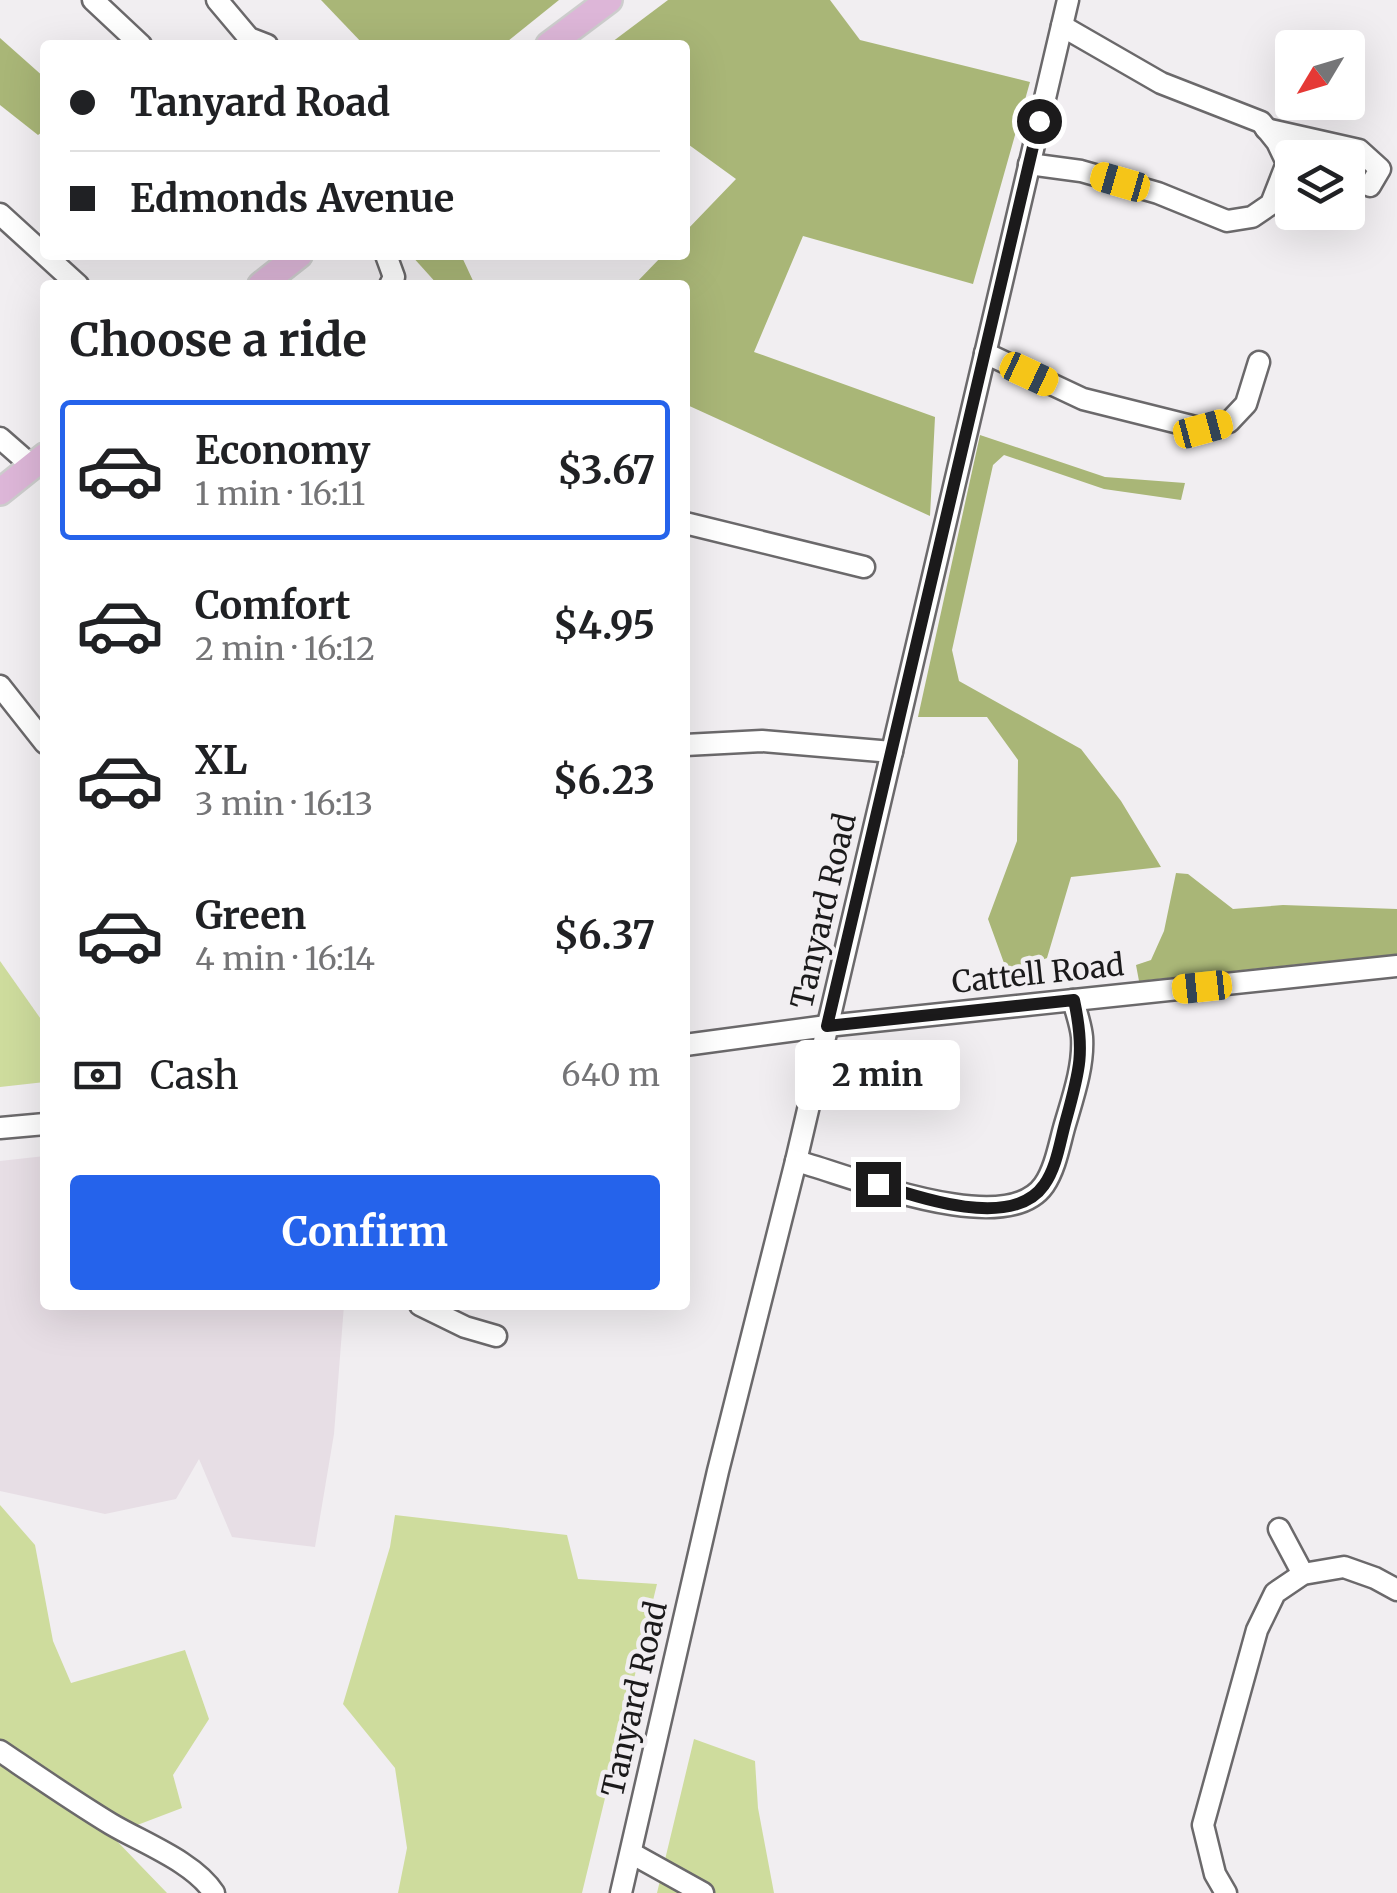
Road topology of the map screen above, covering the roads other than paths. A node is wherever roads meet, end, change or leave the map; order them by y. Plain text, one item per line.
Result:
1 (93, 0) edge
2 (217, 0) edge
3 (609, 0) edge
4 (1068, 0) edge
5 (1062, 26) junction
6 (136, 40) edge
7 (250, 40) edge
8 (557, 40) edge
9 (1266, 129) junction
10 (1029, 164) junction
11 (1370, 186) dead end
12 (0, 214) edge
13 (40, 250) edge
14 (51, 260) edge
15 (293, 260) edge
16 (73, 280) edge
17 (267, 280) edge
18 (985, 353) junction
19 (1259, 362) dead end
20 (0, 438) edge
21 (38, 461) edge
22 (0, 492) edge
23 (690, 524) edge
24 (864, 567) dead end
25 (0, 686) edge
26 (40, 737) edge
27 (690, 745) edge
28 (892, 752) junction
29 (1397, 966) edge
30 (1074, 1000) junction
31 (827, 1026) junction
32 (690, 1044) edge
33 (40, 1124) edge
34 (0, 1128) edge
35 (796, 1161) junction
36 (430, 1310) edge
37 (496, 1336) dead end
38 (1279, 1529) dead end
39 (1303, 1574) junction
40 (1397, 1590) edge
41 (0, 1751) edge
42 (631, 1853) junction
43 (214, 1893) edge
44 (621, 1893) edge
45 (703, 1893) edge
46 (1226, 1893) edge

1 - 6 street
2 - 7 street
3 - 8 main road
4 - 5 street, Tanyard Road
5 - 9 street
5 - 10 street, Tanyard Road
9 - 10 street
9 - 11 street
10 - 18 street, Tanyard Road
12 - 13 street
14 - 16 street
15 - 17 main road
18 - 19 street
18 - 28 street, Tanyard Road
20 - 21 street
21 - 22 main road
23 - 24 street
25 - 26 street
27 - 28 street
28 - 31 street, Tanyard Road
29 - 30 street, Cattell Road
30 - 31 street, Cattell Road
30 - 35 street
31 - 32 street, Cattell Road
31 - 35 street, Tanyard Road
33 - 34 street
35 - 42 street, Tanyard Road
36 - 37 street
38 - 39 street
39 - 40 street
39 - 46 street
41 - 43 street
42 - 44 street, Tanyard Road
42 - 45 street

